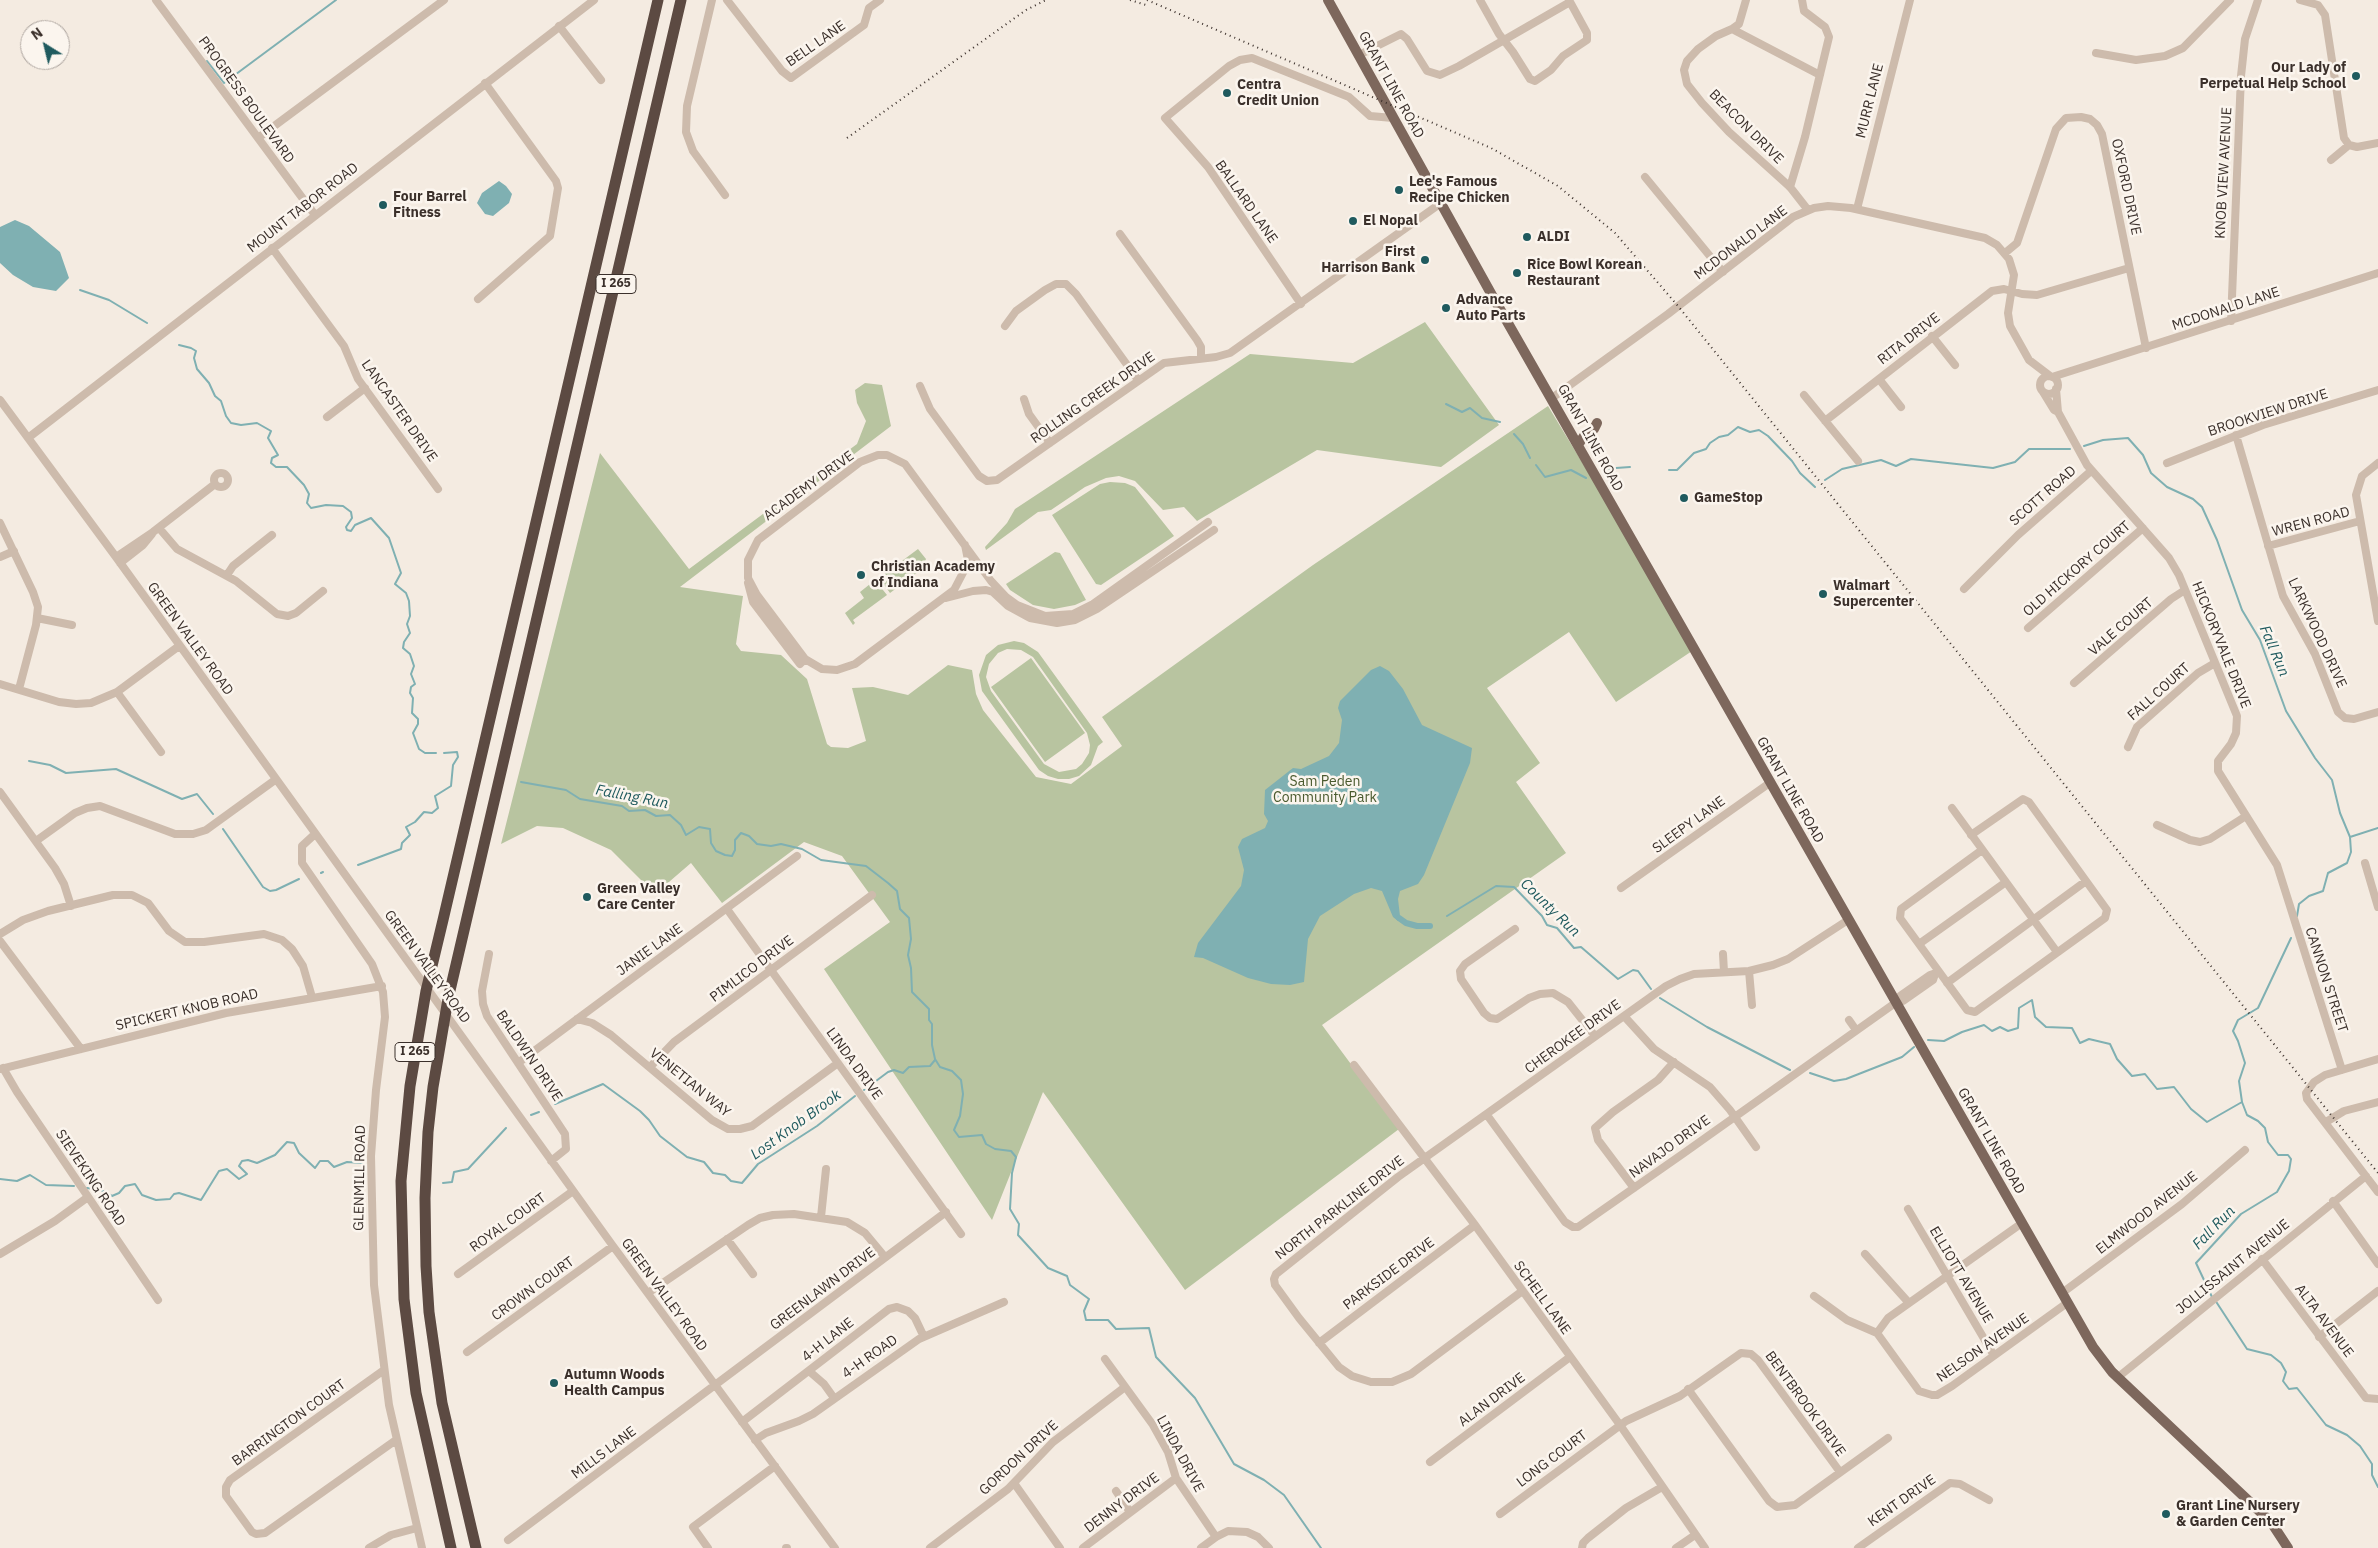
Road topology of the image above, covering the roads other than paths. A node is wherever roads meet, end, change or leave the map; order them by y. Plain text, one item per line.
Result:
1 (156, 0) edge
2 (444, 0) edge
3 (594, 0) edge
4 (658, 0) edge
5 (681, 0) edge
6 (712, 0) edge
7 (728, 0) edge
8 (880, 0) edge
9 (1328, 0) edge
10 (1480, 0) edge
11 (1746, 0) edge
12 (1802, 0) edge
13 (1910, 0) edge
14 (2230, 0) edge
15 (2258, 0) edge
16 (2300, 0) edge
17 (1569, 1) edge
18 (559, 26) junction
19 (1732, 29) junction
20 (1503, 39) junction
21 (2096, 53) dead end
22 (1359, 54) junction
23 (1820, 75) junction
24 (601, 80) dead end
25 (485, 82) junction
26 (1393, 118) junction
27 (258, 138) junction
28 (2378, 143) edge
29 (2350, 145) junction
30 (2331, 160) dead end
31 (1645, 177) dead end
32 (1790, 187) junction
33 (725, 195) dead end
34 (1441, 203) junction
35 (1808, 210) junction
36 (1857, 210) junction
37 (316, 215) junction
38 (1120, 234) dead end
39 (272, 248) junction
40 (2006, 253) junction
41 (2129, 268) junction
42 (1723, 272) junction
43 (2378, 273) edge
44 (2012, 292) junction
45 (478, 299) dead end
46 (1301, 304) junction
47 (2231, 320) junction
48 (1005, 326) dead end
49 (1932, 336) junction
50 (2146, 348) junction
51 (1201, 358) junction
52 (2029, 360) junction
53 (1955, 365) dead end
54 (2082, 369) junction
55 (2051, 377) junction
56 (1879, 379) junction
57 (1138, 380) junction
58 (920, 386) dead end
59 (365, 388) junction
60 (2042, 388) junction
61 (2057, 388) junction
62 (2378, 390) edge
63 (1804, 394) dead end
64 (1552, 398) junction
65 (1024, 399) dead end
66 (1, 402) edge
67 (1901, 407) dead end
68 (2058, 412) junction
69 (327, 417) dead end
70 (1825, 421) junction
71 (1597, 423) dead end
72 (2236, 435) junction
73 (28, 438) junction
74 (1050, 443) junction
75 (1578, 445) junction
76 (1858, 462) dead end
77 (2167, 463) dead end
78 (2378, 463) edge
79 (2092, 471) junction
80 (215, 484) dead end
81 (438, 489) dead end
82 (2360, 521) junction
83 (1208, 522) dead end
84 (0, 523) edge
85 (2143, 528) junction
86 (156, 530) junction
87 (1214, 530) dead end
88 (272, 535) dead end
89 (965, 544) junction
90 (2268, 546) junction
91 (14, 551) junction
92 (0, 557) edge
93 (118, 560) junction
94 (227, 575) junction
95 (963, 585) junction
96 (998, 588) junction
97 (1964, 589) dead end
98 (2185, 590) junction
99 (323, 591) dead end
100 (959, 595) junction
101 (943, 599) junction
102 (37, 618) junction
103 (2378, 621) edge
104 (72, 625) dead end
105 (2028, 628) dead end
106 (179, 646) junction
107 (2215, 663) junction
108 (2074, 683) dead end
109 (0, 684) edge
110 (19, 689) junction
111 (117, 692) junction
112 (2378, 712) edge
113 (2128, 747) dead end
114 (161, 752) dead end
115 (275, 780) junction
116 (1770, 782) junction
117 (0, 792) edge
118 (1952, 808) dead end
119 (2246, 816) junction
120 (2157, 825) dead end
121 (315, 834) junction
122 (1972, 835) junction
123 (36, 841) junction
124 (1982, 850) junction
125 (797, 856) dead end
126 (2365, 863) dead end
127 (2086, 881) junction
128 (2006, 882) junction
129 (1621, 888) dead end
130 (872, 895) dead end
131 (2287, 896) joint
132 (71, 906) junction
133 (2378, 907) edge
134 (727, 909) junction
135 (1848, 920) junction
136 (2033, 920) junction
137 (1515, 929) dead end
138 (0, 934) edge
139 (0, 941) edge
140 (1919, 944) junction
141 (2057, 952) junction
142 (489, 954) dead end
143 (1722, 954) dead end
144 (771, 970) junction
145 (1750, 971) junction
146 (1724, 972) junction
147 (1937, 973) junction
148 (1947, 983) junction
149 (382, 986) junction
150 (312, 997) junction
151 (1897, 1001) junction
152 (1752, 1005) dead end
153 (1624, 1016) junction
154 (578, 1019) junction
155 (1849, 1020) dead end
156 (1856, 1030) junction
157 (1595, 1036) junction
158 (81, 1048) junction
159 (2378, 1059) edge
160 (1674, 1062) junction
161 (518, 1063) junction
162 (838, 1063) junction
163 (1354, 1065) dead end
164 (650, 1067) junction
165 (2, 1068) edge
166 (2342, 1070) junction
167 (2378, 1102) edge
168 (1487, 1115) junction
169 (1734, 1116) junction
170 (2326, 1122) junction
171 (1756, 1147) dead end
172 (2245, 1150) dead end
173 (1425, 1158) junction
174 (551, 1161) junction
175 (826, 1170) dead end
176 (2366, 1176) junction
177 (1634, 1188) junction
178 (573, 1191) junction
179 (2378, 1192) edge
180 (88, 1197) junction
181 (2333, 1201) junction
182 (1908, 1209) dead end
183 (946, 1212) junction
184 (821, 1217) junction
185 (2022, 1223) junction
186 (1474, 1225) junction
187 (961, 1234) dead end
188 (727, 1240) junction
189 (613, 1246) junction
190 (0, 1254) edge
191 (1866, 1254) dead end
192 (885, 1257) junction
193 (2262, 1259) junction
194 (2378, 1264) edge
195 (458, 1274) dead end
196 (753, 1274) dead end
197 (1947, 1276) junction
198 (1521, 1292) junction
199 (2378, 1292) edge
200 (648, 1293) junction
201 (2062, 1293) junction
202 (1814, 1296) dead end
203 (158, 1300) dead end
204 (1004, 1302) dead end
205 (1909, 1303) junction
206 (2067, 1303) junction
207 (1877, 1333) junction
208 (924, 1337) junction
209 (2319, 1337) junction
210 (1319, 1343) junction
211 (467, 1352) dead end
212 (1993, 1354) junction
213 (1570, 1357) junction
214 (1106, 1359) dead end
215 (384, 1370) junction
216 (809, 1371) junction
217 (2117, 1378) junction
218 (715, 1386) junction
219 (1125, 1387) junction
220 (1688, 1389) junction
221 (834, 1398) junction
222 (2378, 1399) edge
223 (742, 1422) junction
224 (1620, 1425) junction
225 (1888, 1438) dead end
226 (396, 1440) junction
227 (755, 1440) junction
228 (1430, 1462) dead end
229 (775, 1466) junction
230 (1840, 1472) junction
231 (1176, 1478) junction
232 (1014, 1483) junction
233 (1662, 1487) junction
234 (1116, 1491) dead end
235 (1989, 1500) dead end
236 (1130, 1512) junction
237 (1500, 1514) dead end
238 (417, 1528) junction
239 (1695, 1535) junction
240 (1216, 1537) junction
241 (508, 1540) dead end
242 (369, 1548) edge
243 (422, 1548) edge
244 (452, 1548) edge
245 (476, 1548) edge
246 (708, 1548) edge
247 (835, 1548) edge
248 (930, 1548) edge
249 (1060, 1548) edge
250 (1082, 1548) edge
251 (1201, 1548) edge
252 (1269, 1548) edge
253 (1582, 1548) edge
254 (1676, 1548) edge
255 (1705, 1548) edge
256 (1858, 1548) edge
257 (2288, 1548) edge

1 - 27 street, PROGRESS BOULEVARD
2 - 27 street
3 - 18 street, MOUNT TABOR ROAD
4 - 244 highway, I 265
5 - 245 highway, I 265
6 - 33 street
7 - 8 street, BELL LANE
9 - 22 main road, GRANT LINE ROAD
10 - 20 street
11 - 19 street
12 - 23 street
13 - 36 street, MURR LANE
14 - 21 street
15 - 47 street, KNOB VIEW AVENUE
16 - 29 street
17 - 20 street
17 - 20 street
18 - 24 street
18 - 25 street, MOUNT TABOR ROAD
19 - 23 street
19 - 32 street, BEACON DRIVE
20 - 22 street
22 - 26 main road, GRANT LINE ROAD
23 - 32 street
25 - 37 street, MOUNT TABOR ROAD
25 - 45 street
26 - 34 main road, GRANT LINE ROAD
26 - 46 street, BALLARD LANE
27 - 37 street, PROGRESS BOULEVARD
28 - 29 street
29 - 30 street
31 - 42 street
32 - 35 street, BEACON DRIVE
34 - 46 street, ROLLING CREEK DRIVE
34 - 64 main road, GRANT LINE ROAD
35 - 36 street, MCDONALD LANE
35 - 42 street, MCDONALD LANE
36 - 40 street, MCDONALD LANE
37 - 39 street, MOUNT TABOR ROAD
38 - 51 street
39 - 59 street, LANCASTER DRIVE
39 - 73 street, MOUNT TABOR ROAD
40 - 41 street, OXFORD DRIVE
40 - 44 street
41 - 44 street, RITA DRIVE
41 - 50 street, OXFORD DRIVE
42 - 64 street, MCDONALD LANE
43 - 47 street, MCDONALD LANE
44 - 49 street, RITA DRIVE
44 - 52 street
46 - 51 street, ROLLING CREEK DRIVE
47 - 50 street, MCDONALD LANE
48 - 57 street
49 - 53 street
49 - 56 street, RITA DRIVE
50 - 54 street, MCDONALD LANE
51 - 57 street, ROLLING CREEK DRIVE
52 - 55 street
52 - 60 street
54 - 55 street, MCDONALD LANE
54 - 61 street, MCDONALD LANE
55 - 60 street
55 - 61 street
56 - 67 street
56 - 70 street, RITA DRIVE
57 - 74 street, ROLLING CREEK DRIVE
58 - 74 street, ROLLING CREEK DRIVE
59 - 69 street
59 - 81 street, LANCASTER DRIVE
60 - 61 street
60 - 68 street, SCOTT ROAD
61 - 68 street, SCOTT ROAD
62 - 72 street, BROOKVIEW DRIVE
63 - 70 street
64 - 75 main road, GRANT LINE ROAD
65 - 74 street
66 - 73 street, GREEN VALLEY ROAD
68 - 79 street, SCOTT ROAD
70 - 76 street
71 - 75 main road
72 - 77 street, BROOKVIEW DRIVE
72 - 90 street, LARKWOOD DRIVE
73 - 93 street, GREEN VALLEY ROAD
75 - 116 main road, GRANT LINE ROAD
78 - 82 street
79 - 85 street, HICKORYVALE DRIVE
79 - 97 street, SCOTT ROAD
80 - 86 street
82 - 90 street, WREN ROAD
82 - 103 street
83 - 96 street, ACADEMY DRIVE
84 - 91 street
85 - 98 street, HICKORYVALE DRIVE
85 - 105 street, OLD HICKORY COURT
86 - 93 street
86 - 94 street
87 - 100 street
88 - 94 street
89 - 95 street, ACADEMY DRIVE
89 - 96 street, ACADEMY DRIVE
89 - 101 street, ACADEMY DRIVE
90 - 112 street, LARKWOOD DRIVE
91 - 92 street
91 - 102 street
93 - 106 street, GREEN VALLEY ROAD
94 - 99 street
95 - 96 street
95 - 100 street
95 - 101 street, ACADEMY DRIVE
98 - 107 street, HICKORYVALE DRIVE
98 - 108 street, VALE COURT
100 - 101 street
102 - 104 street
102 - 110 street
106 - 111 street
106 - 115 street, GREEN VALLEY ROAD
107 - 113 street, FALL COURT
107 - 119 street, HICKORYVALE DRIVE
109 - 110 street
110 - 111 street
111 - 114 street
115 - 121 street, GREEN VALLEY ROAD
115 - 123 street
116 - 129 street, SLEEPY LANE
116 - 135 main road, GRANT LINE ROAD
117 - 123 street
118 - 122 street
119 - 120 street
119 - 131 street, HICKORYVALE DRIVE
121 - 149 street, GLENMILL ROAD
121 - 174 street, GREEN VALLEY ROAD
122 - 124 street
122 - 127 street
123 - 132 street
124 - 128 street
124 - 140 street
125 - 134 street, JANIE LANE
126 - 133 street
127 - 136 street
127 - 141 street
128 - 136 street
128 - 140 street
130 - 144 street, PIMLICO DRIVE
131 - 166 street, CANNON STREET
132 - 138 street
132 - 150 street
134 - 144 street, LINDA DRIVE
134 - 154 street, JANIE LANE
135 - 145 street, CHEROKEE DRIVE
135 - 151 main road, GRANT LINE ROAD
136 - 141 street
136 - 148 street
137 - 157 street
139 - 158 street
140 - 147 street
141 - 148 street
142 - 161 street, BALDWIN DRIVE
143 - 146 street
144 - 162 street, LINDA DRIVE
144 - 164 street, PIMLICO DRIVE
145 - 146 street, CHEROKEE DRIVE
145 - 152 street
146 - 153 street, CHEROKEE DRIVE
147 - 148 street
147 - 151 street, NAVAJO DRIVE
149 - 150 street, SPICKERT KNOB ROAD
149 - 215 street, GLENMILL ROAD
150 - 158 street, SPICKERT KNOB ROAD
151 - 156 street, NAVAJO DRIVE
151 - 185 main road, GRANT LINE ROAD
153 - 157 street, CHEROKEE DRIVE
153 - 160 street
154 - 161 street, JANIE LANE
154 - 164 street, VENETIAN WAY
155 - 156 street
156 - 169 street, NAVAJO DRIVE
157 - 168 street, CHEROKEE DRIVE
158 - 165 street, SPICKERT KNOB ROAD
159 - 166 street
160 - 169 street
160 - 177 street
161 - 174 street, BALDWIN DRIVE
162 - 164 street, VENETIAN WAY
162 - 183 street, LINDA DRIVE
163 - 173 street, SCHELL LANE
165 - 180 street, SIEVEKING ROAD
166 - 170 street
167 - 170 street
168 - 173 street, CHEROKEE DRIVE
168 - 177 street, NAVAJO DRIVE
169 - 171 street
169 - 177 street, NAVAJO DRIVE
170 - 176 street
172 - 201 street, ELMWOOD AVENUE
173 - 186 street, SCHELL LANE
173 - 210 street, NORTH PARKLINE DRIVE
174 - 178 street, GREEN VALLEY ROAD
175 - 184 street
176 - 179 street
176 - 181 street, JOLLISSAINT AVENUE
178 - 189 street, GREEN VALLEY ROAD
178 - 195 street, ROYAL COURT
180 - 190 street
180 - 203 street, SIEVEKING ROAD
181 - 193 street, JOLLISSAINT AVENUE
181 - 194 street
182 - 197 street, ELLIOTT AVENUE
183 - 187 street, LINDA DRIVE
183 - 192 street, GREENLAWN DRIVE
184 - 188 street
184 - 192 street
185 - 197 street
185 - 201 main road, GRANT LINE ROAD
186 - 198 street, SCHELL LANE
186 - 210 street, PARKSIDE DRIVE
188 - 196 street
188 - 200 street
189 - 200 street, GREEN VALLEY ROAD
189 - 211 street, CROWN COURT
191 - 205 street
192 - 218 street, GREENLAWN DRIVE
193 - 209 street, ALTA AVENUE
193 - 217 street, JOLLISSAINT AVENUE
197 - 205 street
197 - 212 street, ELLIOTT AVENUE
198 - 210 street
198 - 213 street, SCHELL LANE
199 - 209 street
200 - 218 street, GREEN VALLEY ROAD
201 - 206 main road, GRANT LINE ROAD
202 - 207 street
204 - 208 street, 4-H ROAD
205 - 207 street
206 - 212 street, NELSON AVENUE
206 - 217 main road, GRANT LINE ROAD
207 - 212 street, NELSON AVENUE
208 - 216 street, 4-H LANE
208 - 221 street, 4-H ROAD
209 - 222 street, ALTA AVENUE
213 - 224 street, SCHELL LANE
213 - 228 street, ALAN DRIVE
214 - 219 street, LINDA DRIVE
215 - 226 street, GLENMILL ROAD
215 - 226 street, BARRINGTON COURT
216 - 221 street
216 - 223 street, 4-H LANE
217 - 257 main road, GRANT LINE ROAD
218 - 223 street, GREEN VALLEY ROAD
218 - 241 street, MILLS LANE
219 - 231 street, LINDA DRIVE
219 - 232 street, GORDON DRIVE
220 - 224 street, BENTBROOK DRIVE
220 - 230 street, BENTBROOK DRIVE
220 - 230 street
221 - 227 street, 4-H ROAD
223 - 227 street, GREEN VALLEY ROAD
224 - 233 street, SCHELL LANE
224 - 237 street, LONG COURT
225 - 230 street
226 - 238 street, GLENMILL ROAD
227 - 229 street, GREEN VALLEY ROAD
229 - 246 street
229 - 247 street, GREEN VALLEY ROAD
231 - 236 street, DENNY DRIVE
231 - 240 street, LINDA DRIVE
232 - 248 street, GORDON DRIVE
232 - 249 street
233 - 239 street, SCHELL LANE
233 - 253 street
234 - 236 street
235 - 256 street, KENT DRIVE
236 - 250 street, DENNY DRIVE
238 - 242 street
238 - 243 street, GLENMILL ROAD
239 - 254 street
239 - 255 street, SCHELL LANE
240 - 251 street
240 - 252 street

